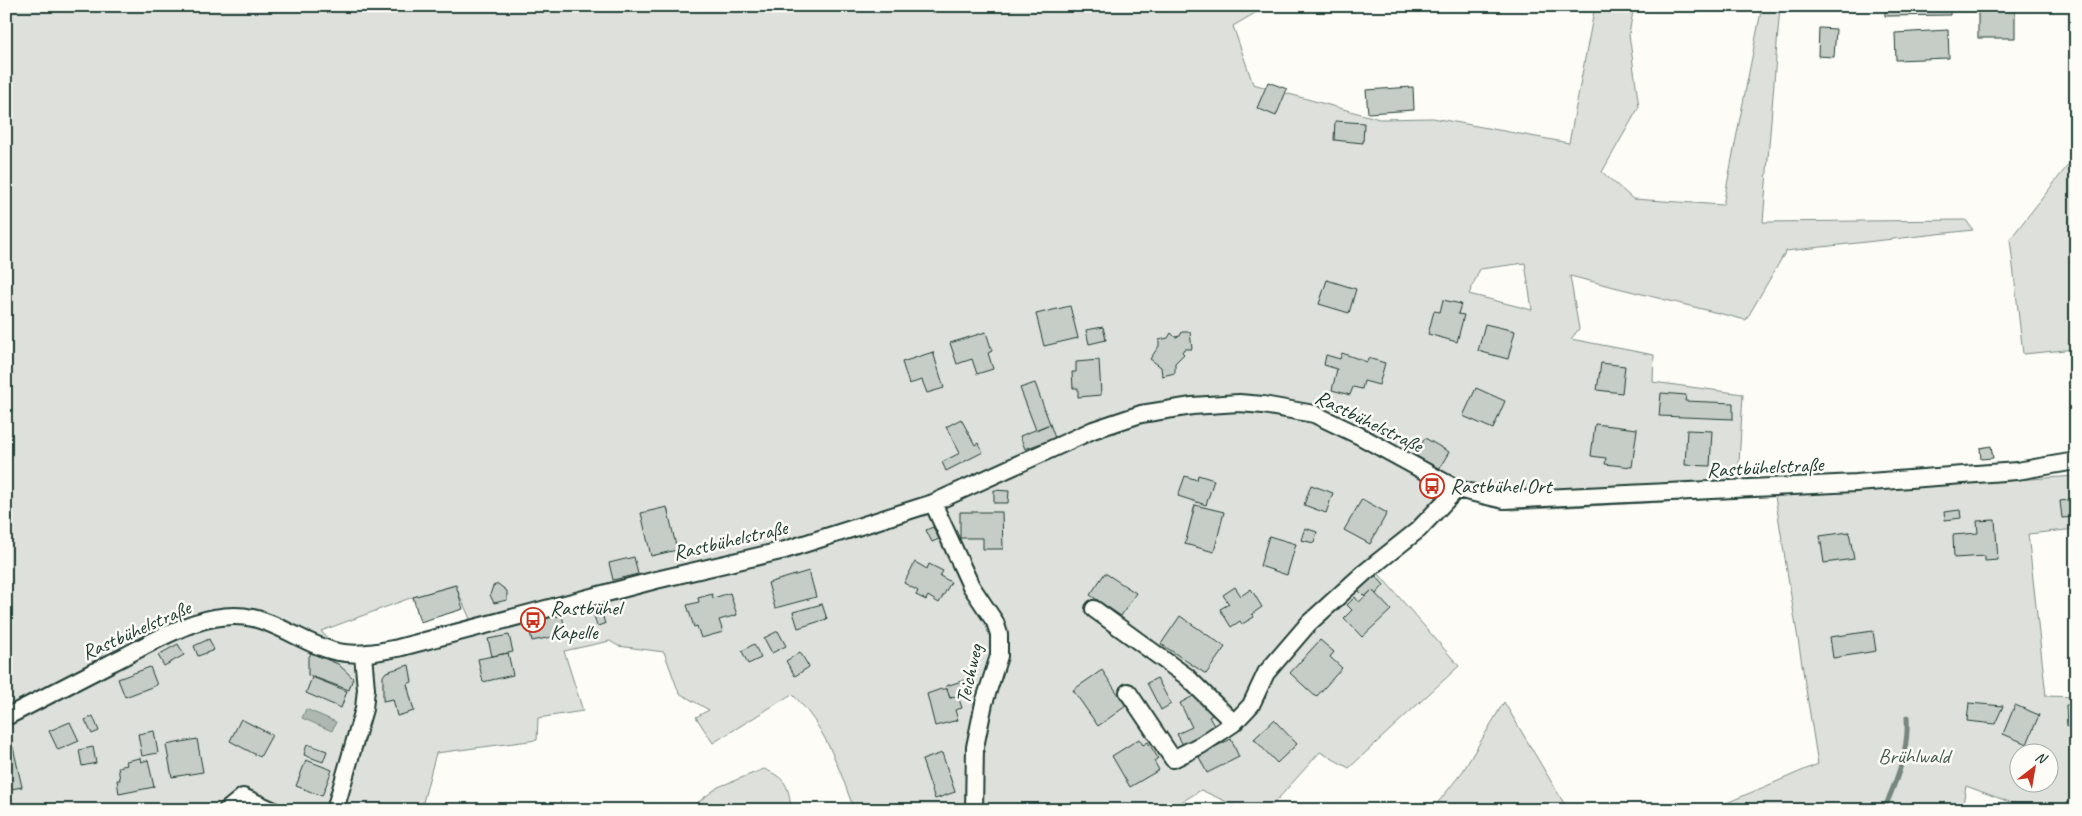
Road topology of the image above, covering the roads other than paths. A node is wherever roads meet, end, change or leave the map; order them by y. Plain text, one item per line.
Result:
1 (2076, 461) edge
2 (1457, 489) junction
3 (933, 504) junction
4 (1094, 609) dead end
5 (362, 654) junction
6 (1128, 692) dead end
7 (6, 717) edge
8 (1234, 724) junction
9 (227, 810) edge
10 (272, 810) edge
11 (336, 810) edge
12 (974, 810) edge

1 - 2 street, Rastbühelstraße
2 - 3 street, Rastbühelstraße
2 - 8 street
3 - 5 street, Rastbühelstraße
3 - 12 street, Teichweg
4 - 8 street
5 - 7 street, Rastbühelstraße
5 - 11 street
6 - 8 street
9 - 10 street

